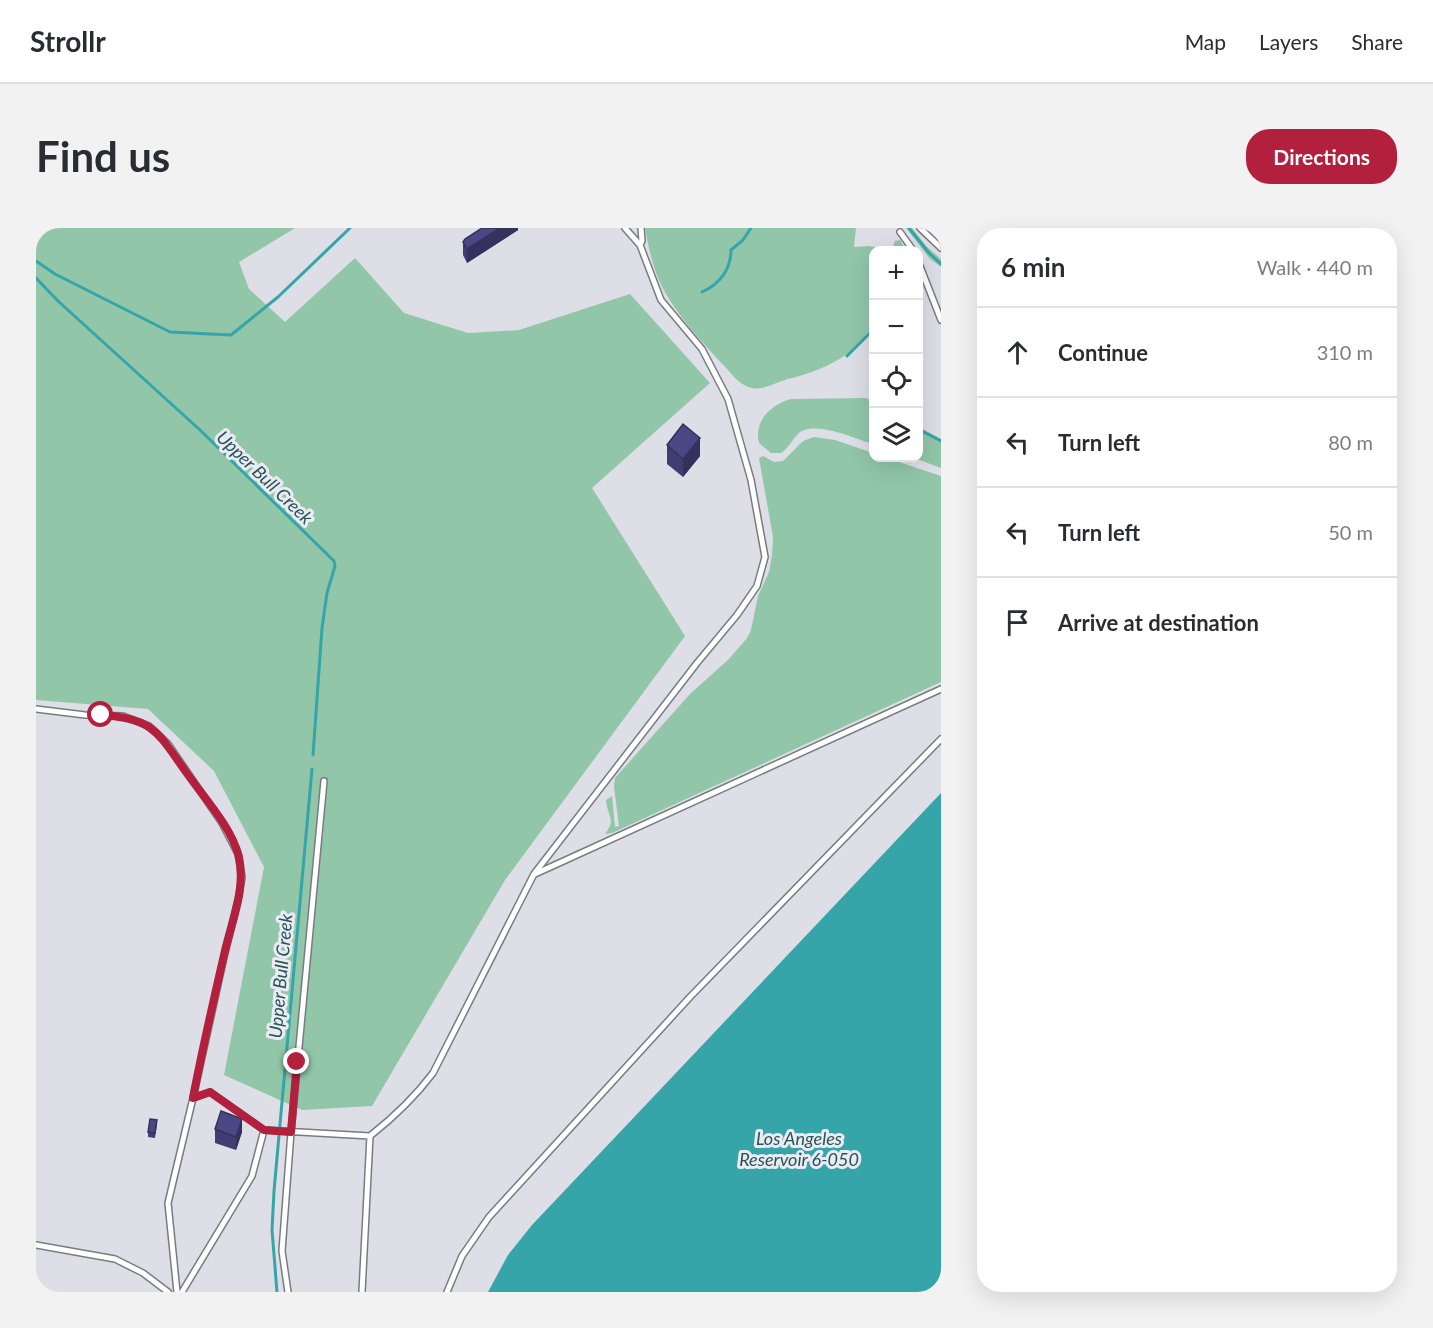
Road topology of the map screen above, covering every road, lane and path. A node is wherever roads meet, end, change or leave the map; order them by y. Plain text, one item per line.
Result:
1 (625, 228) edge
2 (641, 228) edge
3 (920, 228) edge
4 (900, 232) dead end
5 (640, 245) junction
6 (910, 246) edge
7 (941, 248) edge
8 (923, 274) edge
9 (941, 320) edge
10 (941, 689) edge
11 (36, 709) edge
12 (941, 739) edge
13 (324, 781) dead end
14 (534, 874) junction
15 (193, 1098) junction
16 (264, 1130) junction
17 (289, 1131) junction
18 (370, 1136) junction
19 (36, 1245) edge
20 (168, 1292) edge
21 (177, 1292) edge
22 (182, 1292) edge
23 (288, 1292) edge
24 (362, 1292) edge
25 (447, 1292) edge

1 - 5 lane
2 - 5 lane
3 - 7 lane
4 - 6 lane
5 - 14 lane
8 - 9 lane
10 - 14 lane
11 - 15 lane
12 - 25 lane
13 - 17 lane
14 - 18 lane
15 - 16 lane
15 - 21 lane
16 - 17 lane
16 - 22 lane
17 - 18 lane
17 - 23 lane
18 - 24 lane
19 - 20 lane

